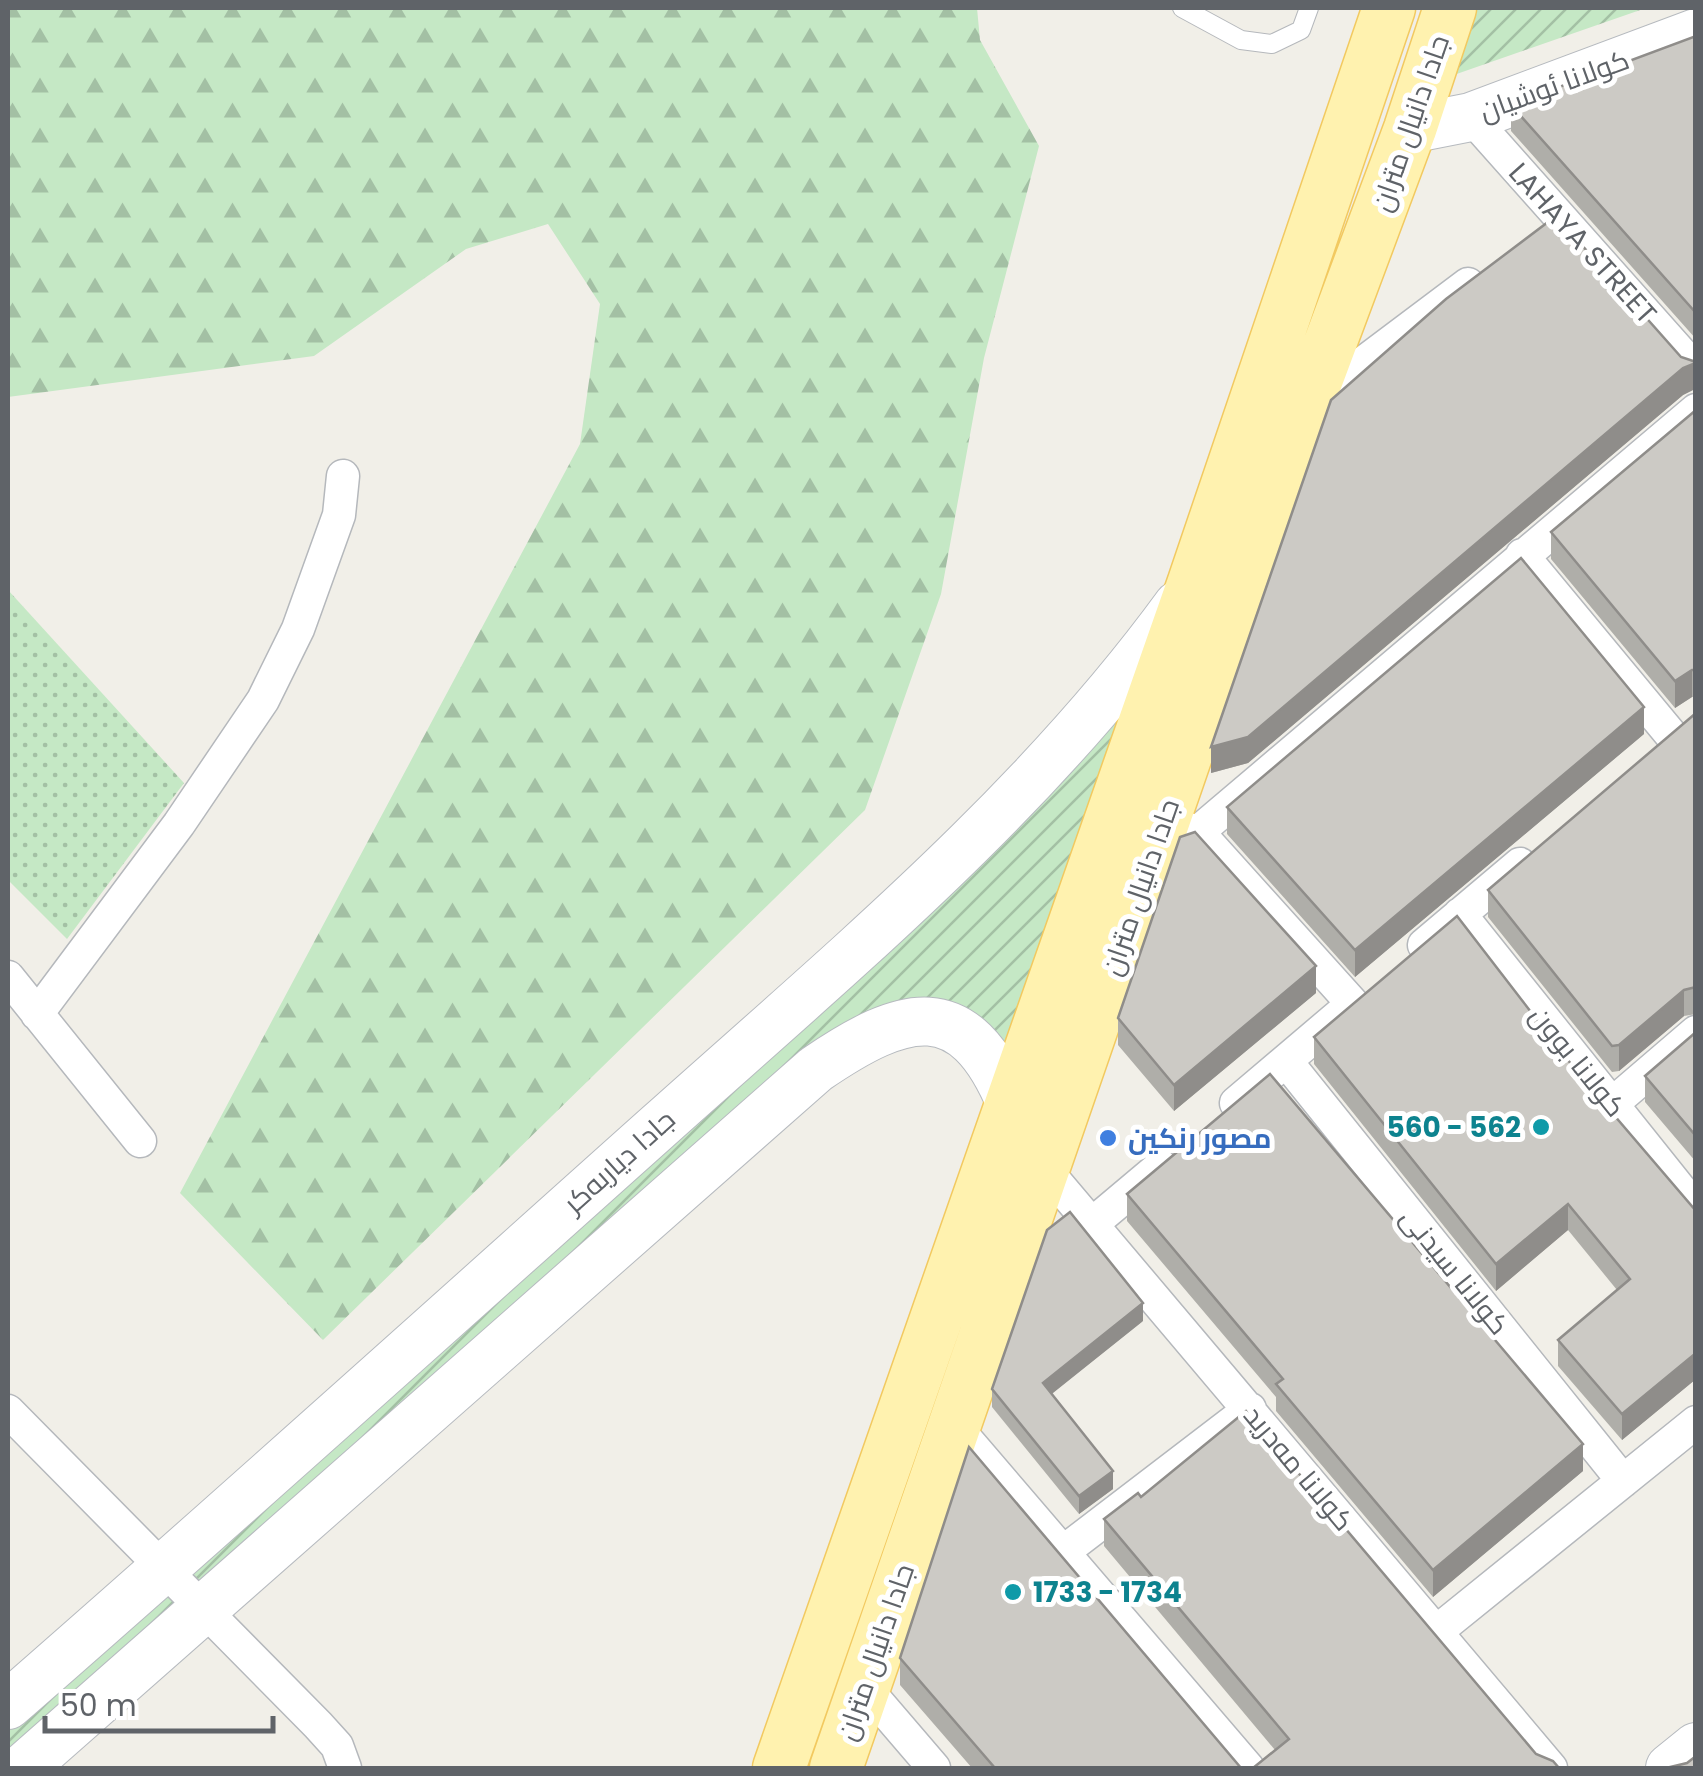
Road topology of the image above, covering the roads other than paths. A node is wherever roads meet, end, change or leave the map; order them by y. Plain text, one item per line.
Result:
1 (1182, 8) edge
2 (1309, 8) edge
3 (1390, 8) edge
4 (1432, 12) edge
5 (1696, 33) edge
6 (1472, 116) junction
7 (1410, 129) junction
8 (1559, 216) junction
9 (1528, 239) edge
10 (1496, 263) edge
11 (1696, 370) edge
12 (1307, 405) junction
13 (1696, 410) edge
14 (343, 476) dead end
15 (1522, 555) junction
16 (1194, 582) junction
17 (1684, 726) edge
18 (1642, 761) edge
19 (1180, 826) junction
20 (1551, 838) edge
21 (1460, 914) junction
22 (8, 978) edge
23 (1352, 1004) junction
24 (37, 1014) junction
25 (1696, 1032) edge
26 (1286, 1060) junction
27 (1011, 1104) junction
28 (1612, 1104) junction
29 (1212, 1124) edge
30 (140, 1141) dead end
31 (1182, 1148) edge
32 (1045, 1169) junction
33 (1696, 1208) edge
34 (1092, 1224) junction
35 (1250, 1409) junction
36 (8, 1411) edge
37 (1696, 1422) edge
38 (954, 1425) junction
39 (1623, 1481) junction
40 (1063, 1552) junction
41 (162, 1571) junction
42 (200, 1610) junction
43 (1436, 1632) junction
44 (862, 1684) junction
45 (8, 1705) edge
46 (1696, 1747) edge
47 (22, 1768) edge
48 (345, 1768) edge
49 (779, 1768) edge
50 (836, 1768) edge
51 (934, 1768) edge
52 (1248, 1768) edge
53 (1551, 1768) edge
54 (1670, 1768) edge

1 - 2 lane
3 - 16 main road, جادا دانيال متران
4 - 7 main road, جادا دانيال متران
5 - 6 main road, كولانا ئوشيان
6 - 7 main road, كولانا ئوشيان
6 - 8 street, LAHAYA STREET
7 - 12 main road, جادا دانيال متران
8 - 9 street
8 - 11 street, LAHAYA STREET
10 - 12 street
12 - 19 main road, جادا دانيال متران
13 - 15 street
14 - 24 street
15 - 17 street
15 - 19 street
16 - 27 main road, جادا دانيال متران
16 - 41 main road, جادا دیاربه‌كر
17 - 18 street
19 - 23 street
19 - 32 main road, جادا دانيال متران
20 - 21 street
21 - 23 street
21 - 28 street, كولانا بوون
22 - 24 street
23 - 26 street
24 - 30 street
25 - 28 street
26 - 29 street
26 - 39 street, كولانا سيدنى
27 - 42 main road
27 - 49 main road, جادا دانيال متران
28 - 33 street, كولانا بوون
31 - 34 street
32 - 34 street, كولانا مه‌درید
32 - 38 main road, جادا دانيال متران
34 - 35 street, كولانا مه‌درید
35 - 40 street
35 - 43 street, كولانا مه‌درید
36 - 41 street
37 - 39 street
38 - 40 street
38 - 44 main road, جادا دانيال متران
39 - 43 street
40 - 52 street
41 - 42 street
41 - 45 main road, جادا دیاربه‌كر
42 - 47 main road
42 - 48 street
43 - 53 street, كولانا مه‌درید
44 - 50 main road, جادا دانيال متران
44 - 51 street
46 - 54 main road

